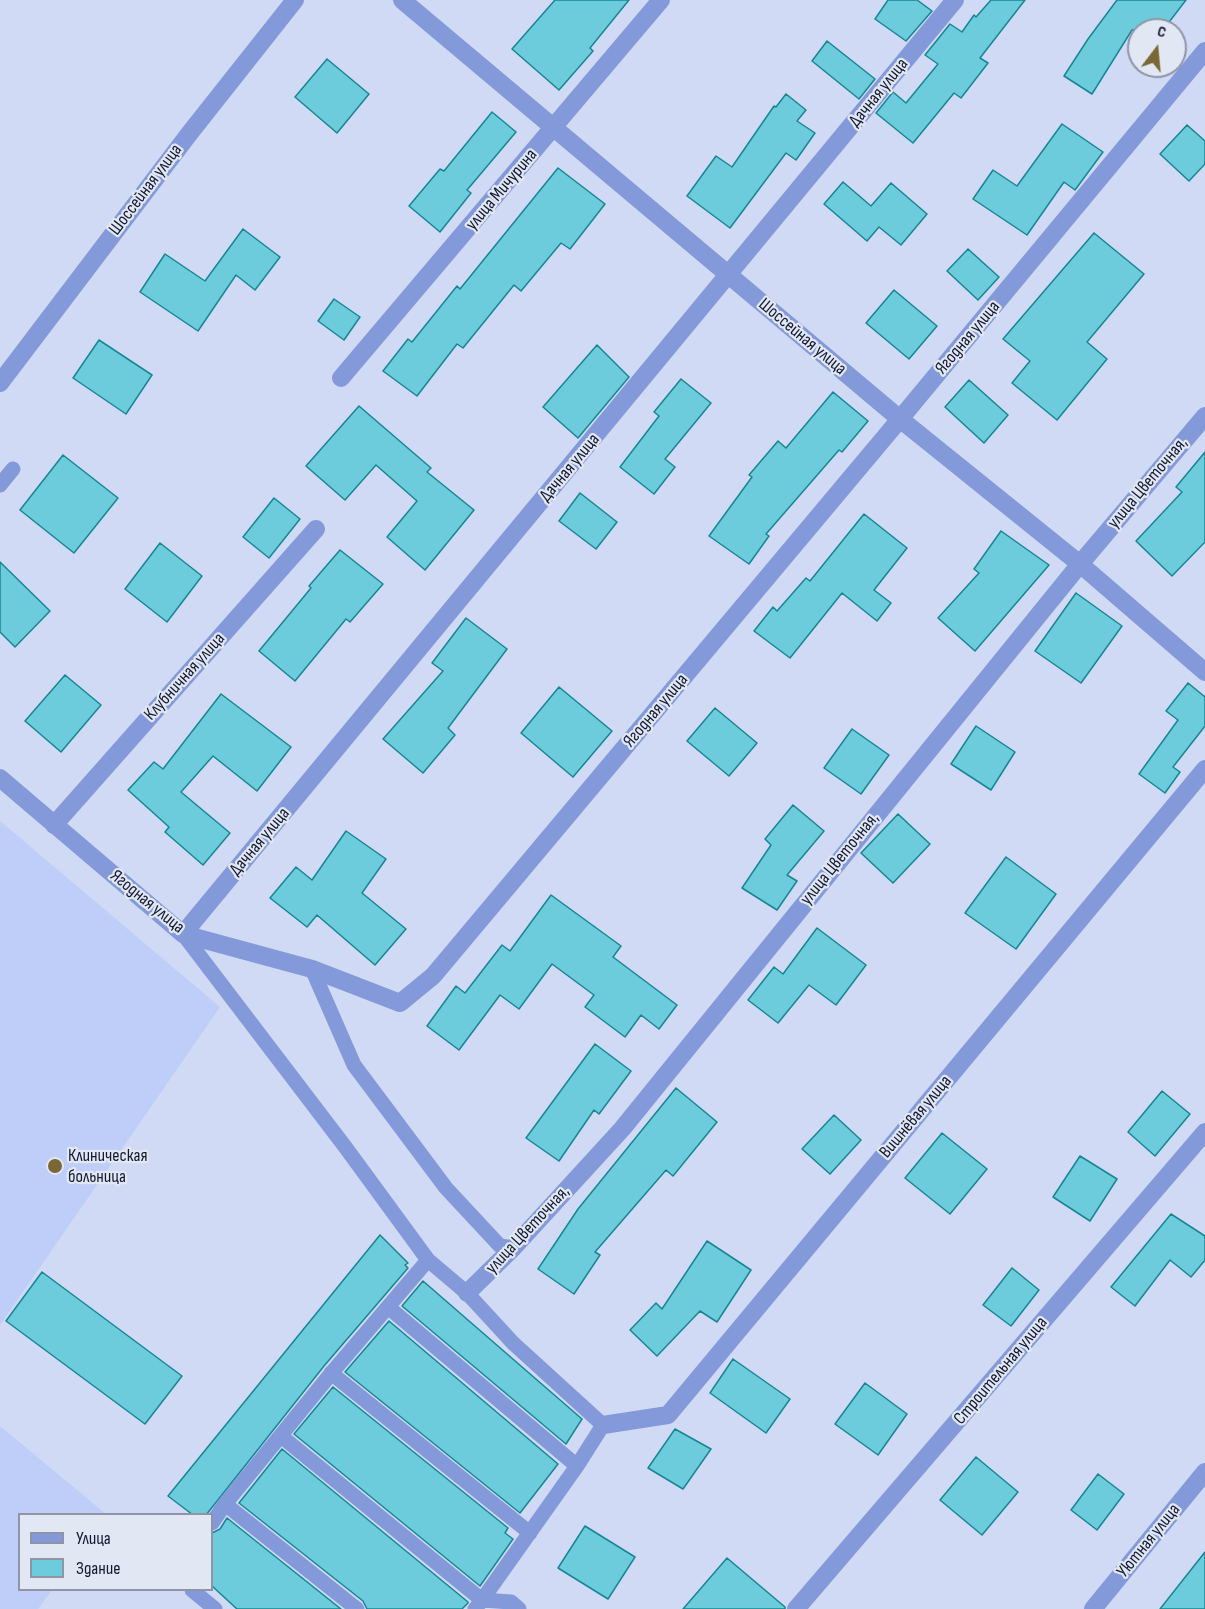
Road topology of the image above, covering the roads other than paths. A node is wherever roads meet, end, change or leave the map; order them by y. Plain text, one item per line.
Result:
1 (295, 0) edge
2 (402, 0) edge
3 (661, 0) edge
4 (955, 0) edge
5 (1205, 51) edge
6 (555, 128) junction
7 (728, 276) junction
8 (342, 378) dead end
9 (0, 383) edge
10 (1205, 417) edge
11 (900, 419) junction
12 (13, 469) dead end
13 (0, 485) edge
14 (316, 529) dead end
15 (1080, 564) junction
16 (1205, 672) edge
17 (1205, 769) edge
18 (0, 778) edge
19 (54, 825) junction
20 (183, 934) junction
21 (312, 969) junction
22 (1205, 1132) edge
23 (513, 1248) junction
24 (428, 1260) junction
25 (467, 1293) junction
26 (388, 1307) junction
27 (331, 1373) junction
28 (603, 1425) junction
29 (281, 1436) junction
30 (577, 1467) junction
31 (1205, 1472) edge
32 (225, 1504) junction
33 (213, 1522) edge
34 (530, 1533) junction
35 (193, 1591) edge
36 (478, 1604) edge
37 (214, 1609) edge
38 (357, 1609) edge
39 (519, 1609) edge
40 (796, 1609) edge
41 (1093, 1609) edge

1 - 9 street, Шоссейная улица
2 - 6 street, Шоссейная улица
3 - 6 street, улица Мичурина
4 - 7 street, Дачная улица
5 - 11 street, Ягодная улица
6 - 7 street, Шоссейная улица
6 - 8 street, улица Мичурина
7 - 11 street, Шоссейная улица
7 - 20 street, Дачная улица
10 - 15 street, улица Цветочная,
11 - 15 street, Шоссейная улица
11 - 21 street, Ягодная улица
12 - 13 lane
14 - 19 street, Клубничная улица
15 - 16 street, Шоссейная улица
15 - 23 street, улица Цветочная,
17 - 28 street, Вишнёвая улица
18 - 19 street, Ягодная улица
19 - 20 street, Ягодная улица
20 - 21 street, Ягодная улица
20 - 24 lane
21 - 23 lane
22 - 40 street, Строительная улица
23 - 25 street, улица Цветочная,
24 - 25 lane
24 - 26 lane
25 - 28 lane
26 - 27 lane
26 - 30 lane
27 - 29 lane
27 - 34 lane
28 - 30 lane
29 - 32 lane
29 - 36 lane
30 - 34 lane
31 - 41 street, Уютная улица
32 - 33 lane
32 - 38 lane
34 - 36 lane
35 - 37 lane
36 - 39 lane

